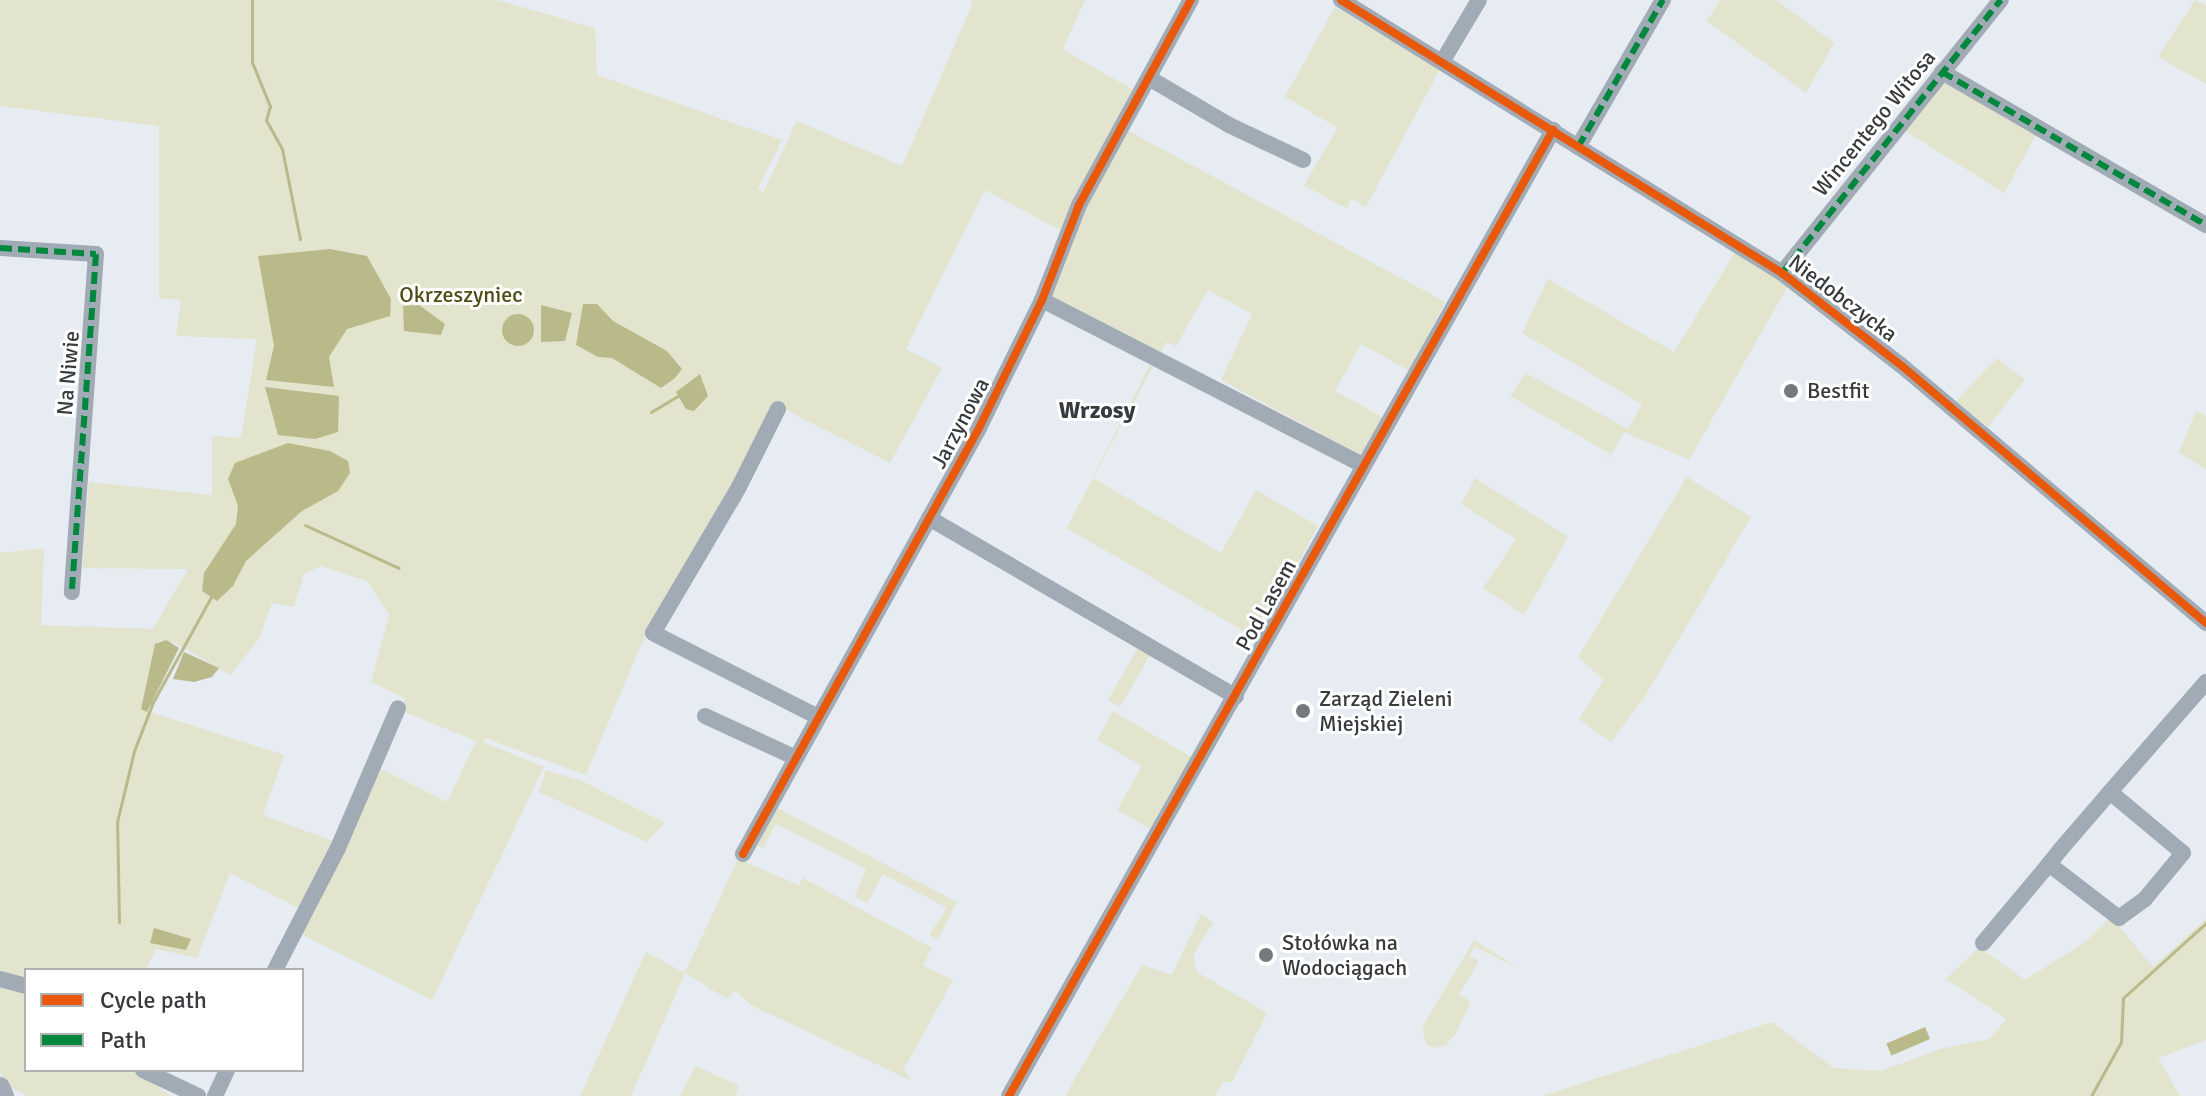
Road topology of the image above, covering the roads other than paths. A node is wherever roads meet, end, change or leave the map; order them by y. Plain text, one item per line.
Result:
1 (1191, 0) edge
2 (1479, 0) edge
3 (1663, 0) edge
4 (2001, 0) edge
5 (1347, 2) edge
6 (1442, 62) junction
7 (1942, 72) junction
8 (1149, 78) junction
9 (1553, 130) junction
10 (1578, 147) junction
11 (1303, 160) dead end
12 (2206, 225) edge
13 (0, 248) edge
14 (1782, 273) junction
15 (1042, 300) junction
16 (778, 409) dead end
17 (1363, 465) junction
18 (929, 518) junction
19 (72, 592) dead end
20 (2206, 623) edge
21 (2206, 682) edge
22 (1236, 697) junction
23 (398, 708) dead end
24 (705, 716) dead end
25 (818, 717) junction
26 (794, 757) junction
27 (2110, 792) junction
28 (743, 854) dead end
29 (2049, 864) junction
30 (1983, 943) dead end
31 (276, 968) edge
32 (0, 979) edge
33 (24, 985) edge
34 (147, 1072) edge
35 (226, 1072) edge
36 (0, 1087) edge
37 (4, 1096) edge
38 (198, 1096) edge
39 (215, 1096) edge
40 (1009, 1096) edge

1 - 8 street, Jarzynowa
2 - 6 street
3 - 10 street
4 - 7 street, Wincentego Witosa
5 - 6 street, Niedobczycka
6 - 9 street, Niedobczycka
7 - 12 street
7 - 14 street, Wincentego Witosa
8 - 11 street
8 - 15 street, Jarzynowa
9 - 10 street, Niedobczycka
9 - 17 street, Pod Lasem
10 - 14 street, Niedobczycka
13 - 19 street, Na Niwie
14 - 20 street, Niedobczycka
15 - 17 street
15 - 18 street, Jarzynowa
16 - 25 street
17 - 22 street, Pod Lasem
18 - 22 street
18 - 25 street, Jarzynowa
21 - 27 street
22 - 40 street, Pod Lasem
23 - 31 street
24 - 26 street
25 - 26 street, Jarzynowa
26 - 28 street, Jarzynowa
27 - 29 street
27 - 29 street
29 - 30 street
32 - 33 street
34 - 38 street
35 - 39 street
36 - 37 main road

